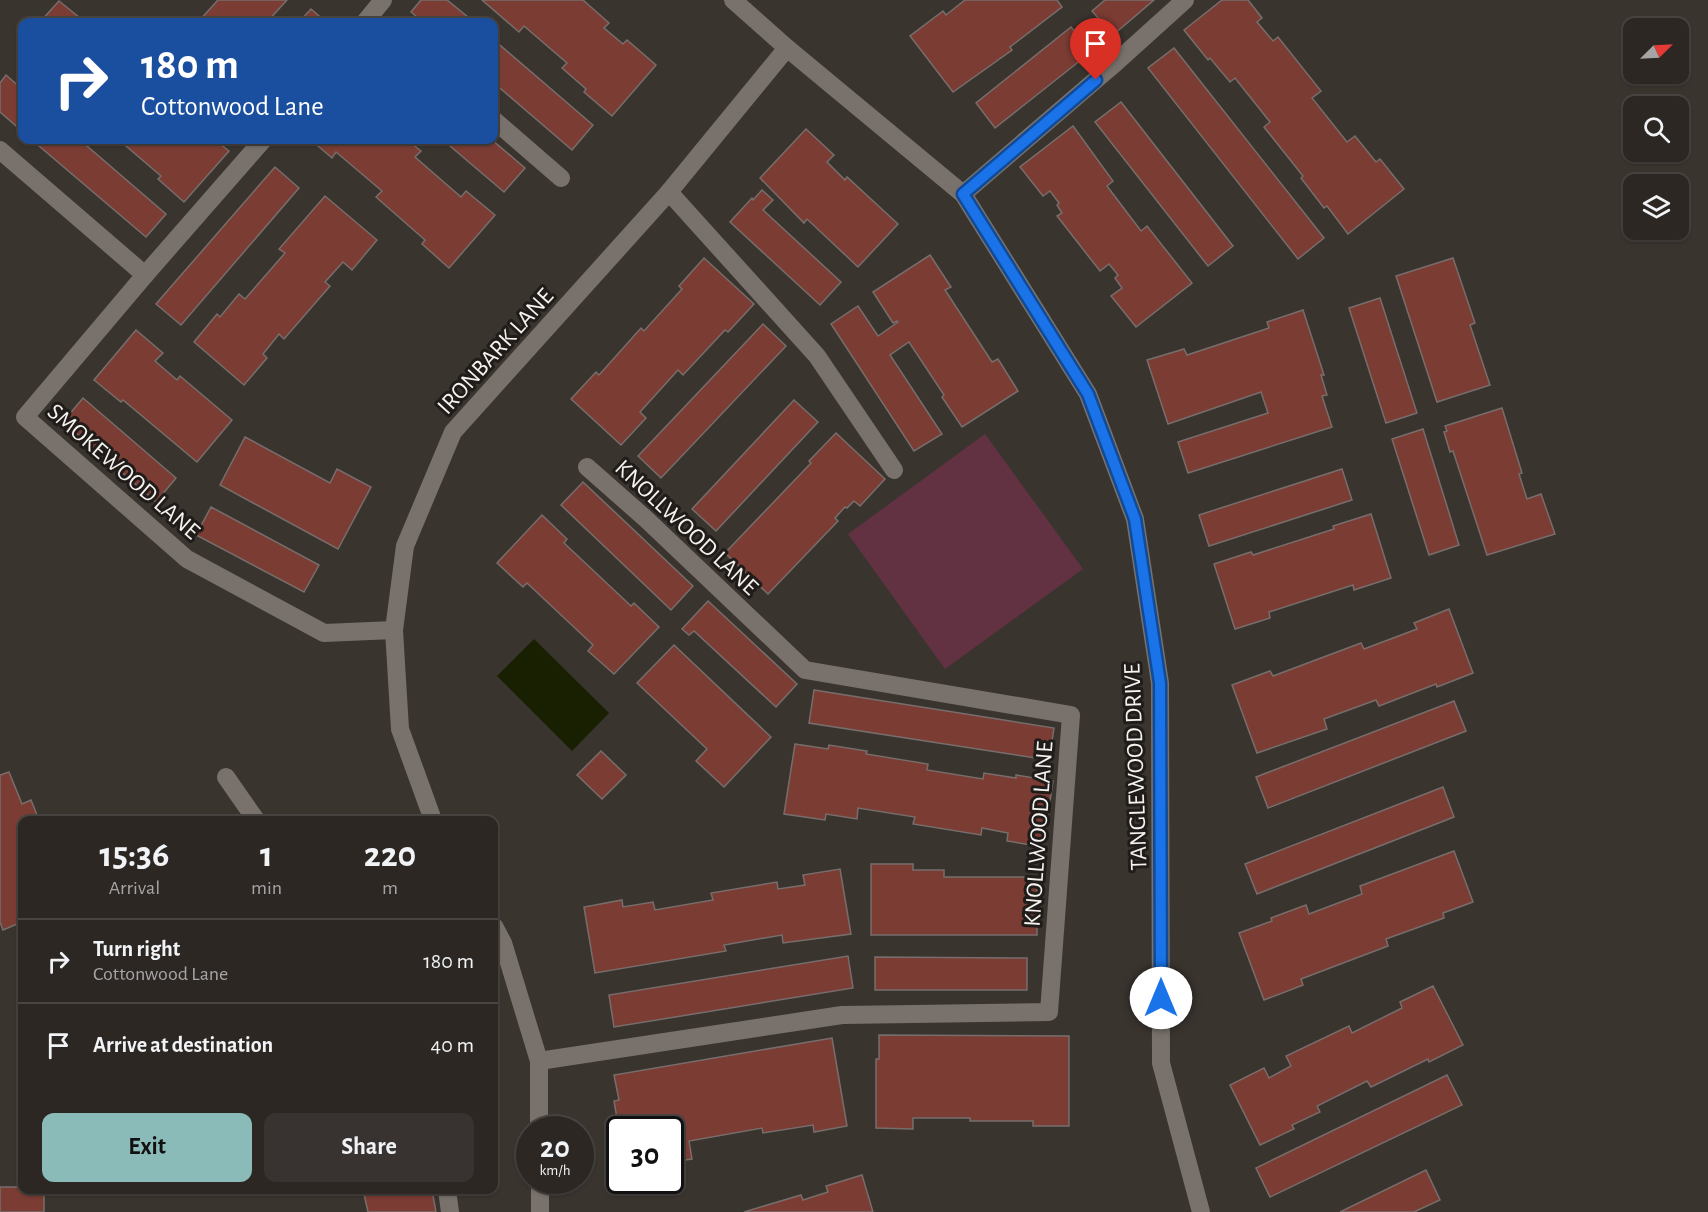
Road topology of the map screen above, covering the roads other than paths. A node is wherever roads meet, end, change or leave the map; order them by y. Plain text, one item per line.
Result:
1 (382, 0) edge
2 (733, 0) edge
3 (1185, 0) edge
4 (373, 18) edge
5 (787, 48) junction
6 (498, 123) edge
7 (260, 144) edge
8 (0, 150) edge
9 (561, 178) dead end
10 (669, 192) junction
11 (963, 194) junction
12 (145, 275) junction
13 (587, 468) dead end
14 (894, 470) dead end
15 (394, 630) junction
16 (226, 777) dead end
17 (253, 816) edge
18 (432, 816) edge
19 (498, 934) edge
20 (539, 1061) junction
21 (539, 1116) edge
22 (448, 1194) edge
23 (540, 1194) edge
24 (450, 1212) edge
25 (540, 1212) edge
26 (1201, 1212) edge

1 - 4 street
2 - 5 street, TANGLEWOOD DRIVE
3 - 11 street
5 - 10 street, IRONBARK LANE
5 - 11 street, TANGLEWOOD DRIVE
6 - 9 street
7 - 12 street, SMOKEWOOD LANE
8 - 12 street
10 - 14 street
10 - 15 street, IRONBARK LANE
11 - 26 street, TANGLEWOOD DRIVE
12 - 15 street, SMOKEWOOD LANE
13 - 20 street, KNOLLWOOD LANE
15 - 18 street, IRONBARK LANE
16 - 17 street
19 - 20 street
20 - 21 street
22 - 24 street
23 - 25 street

